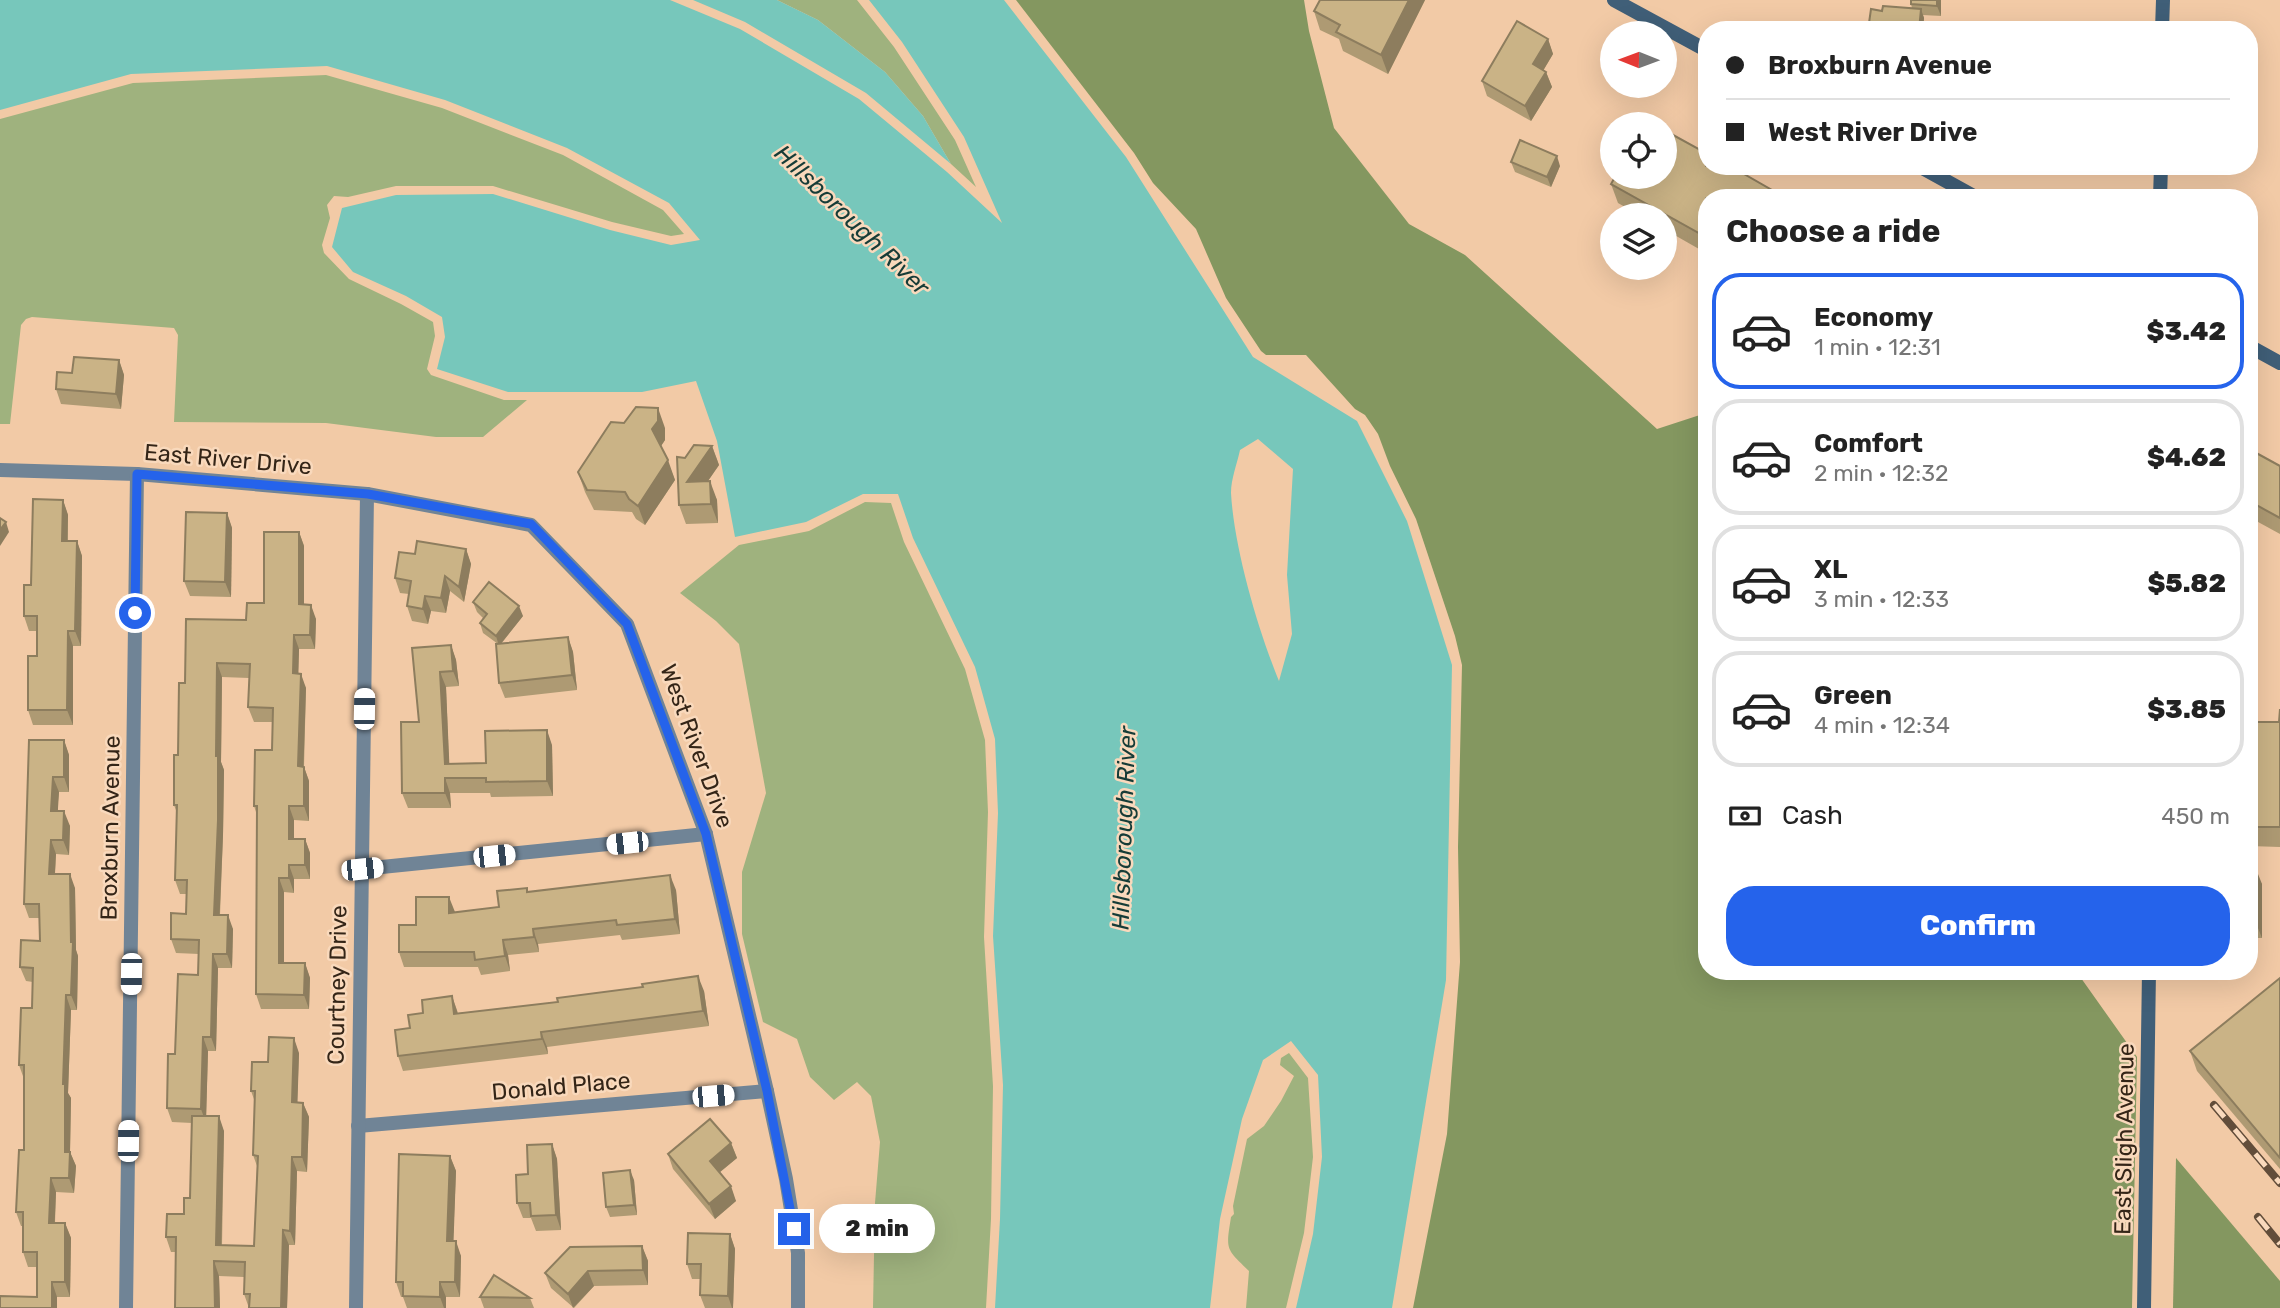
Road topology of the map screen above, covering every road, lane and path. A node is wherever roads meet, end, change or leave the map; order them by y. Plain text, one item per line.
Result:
1 (1614, 0) edge
2 (2163, 0) edge
3 (2162, 21) edge
4 (1698, 46) edge
5 (1935, 175) edge
6 (1961, 189) edge
7 (2258, 351) edge
8 (2280, 363) edge
9 (0, 470) edge
10 (137, 474) junction
11 (368, 494) junction
12 (706, 834) junction
13 (362, 869) junction
14 (2149, 980) edge
15 (767, 1091) junction
16 (358, 1126) junction
17 (126, 1308) edge
18 (356, 1308) edge
19 (798, 1308) edge
20 (2144, 1308) edge

1 - 4 street
2 - 3 street
5 - 6 street
7 - 8 street
9 - 10 street, East River Drive
10 - 11 street, East River Drive
10 - 17 street, Broxburn Avenue
11 - 12 street, West River Drive
11 - 13 street, Courtney Drive
12 - 13 street
12 - 15 street, West River Drive
13 - 16 street, Courtney Drive
14 - 20 street, East Sligh Avenue
15 - 16 street, Donald Place
15 - 19 street, West River Drive
16 - 18 street, Courtney Drive

